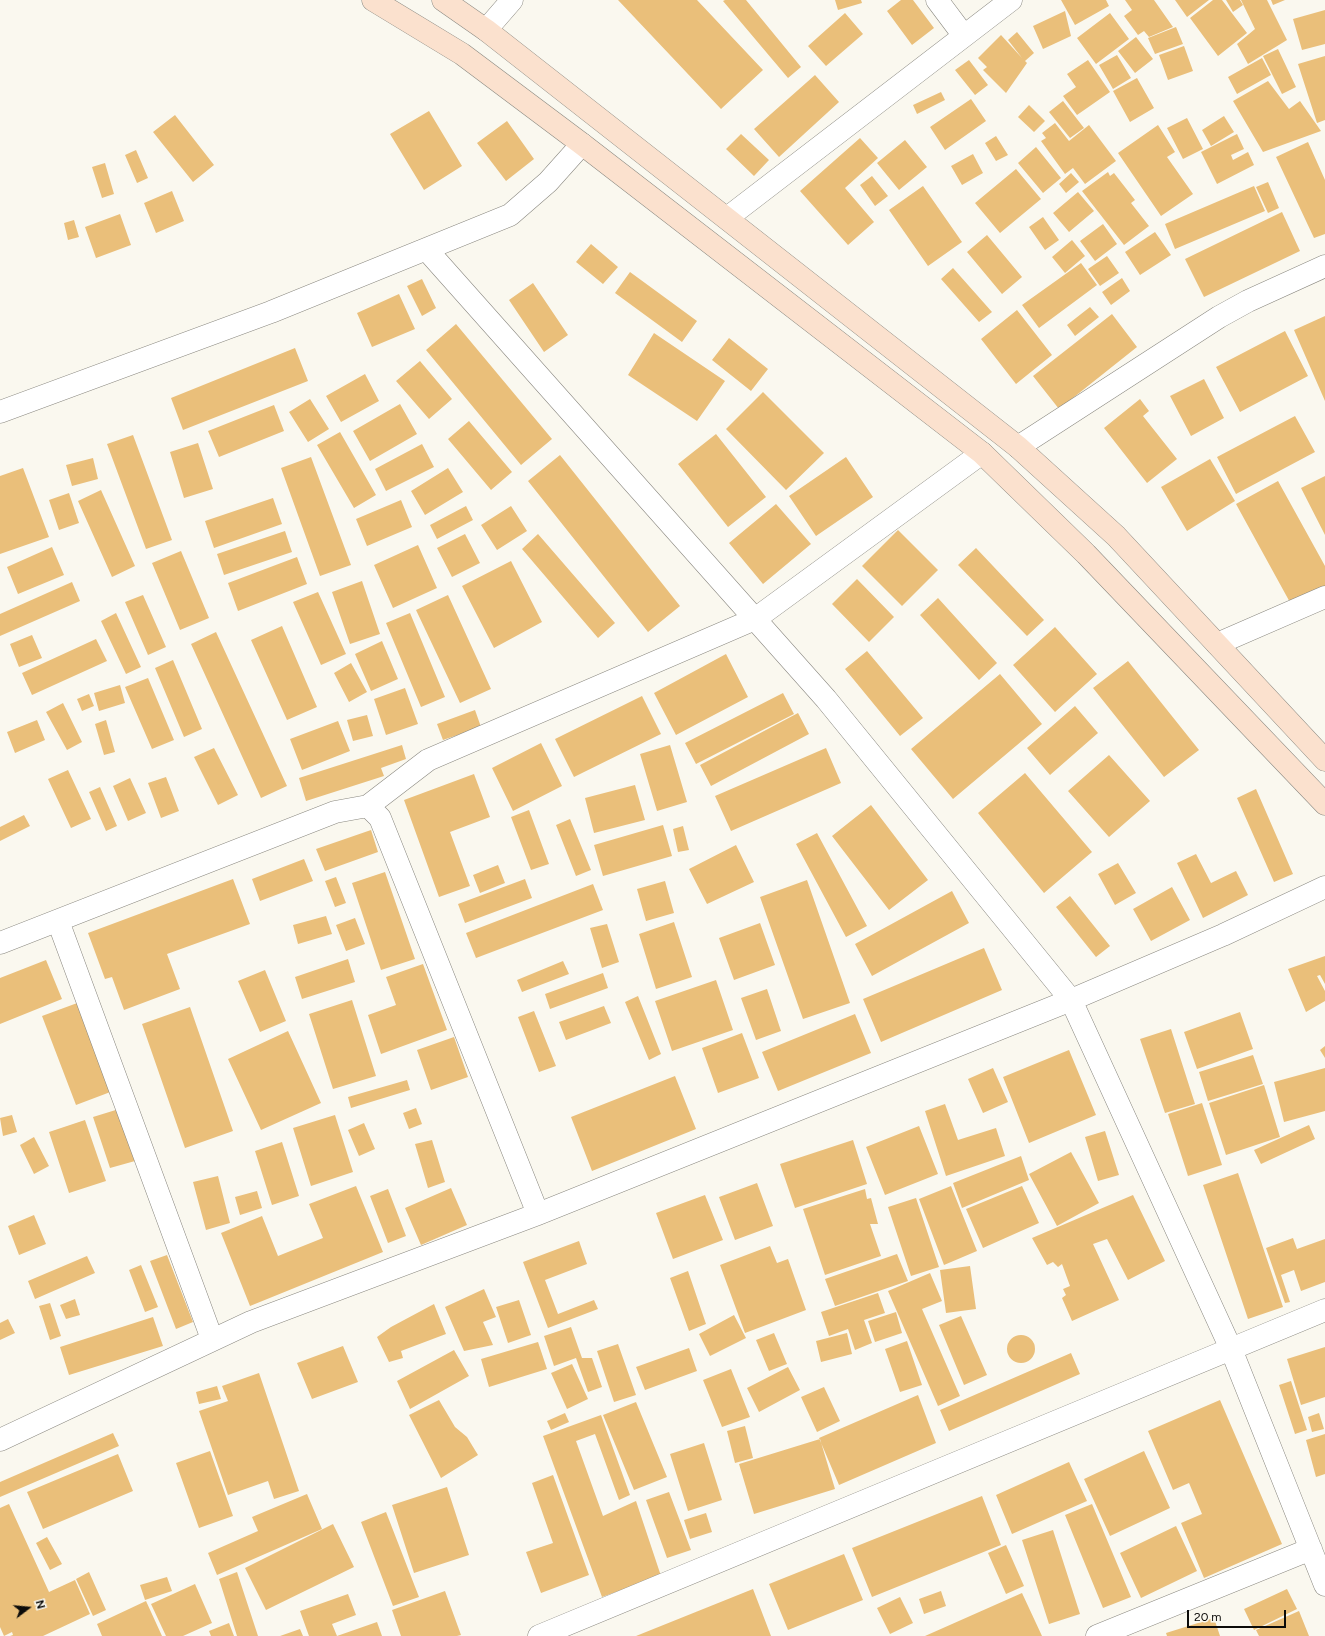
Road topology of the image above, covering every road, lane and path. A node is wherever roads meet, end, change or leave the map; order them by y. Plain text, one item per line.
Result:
1 (373, 0) edge
2 (443, 0) edge
3 (512, 0) edge
4 (937, 0) edge
5 (1011, 0) edge
6 (486, 30) junction
7 (964, 36) junction
8 (582, 144) junction
9 (727, 218) junction
10 (426, 249) junction
11 (1325, 266) edge
12 (0, 412) edge
13 (1018, 446) junction
14 (982, 453) junction
15 (1325, 597) edge
16 (755, 619) junction
17 (1217, 644) junction
18 (1325, 760) edge
19 (1325, 804) edge
20 (368, 806) junction
21 (1325, 887) edge
22 (58, 921) junction
23 (0, 943) edge
24 (1071, 1000) junction
25 (538, 1214) junction
26 (1325, 1310) edge
27 (212, 1340) junction
28 (1231, 1350) junction
29 (0, 1440) edge
30 (1311, 1549) junction
31 (1325, 1585) edge
32 (539, 1636) edge
33 (1097, 1636) edge

1 - 8 street
2 - 6 street
3 - 6 street
4 - 7 street
5 - 7 street
6 - 9 street
7 - 9 street
8 - 10 street
8 - 14 street
9 - 13 street
10 - 12 street
10 - 16 street
11 - 13 street
13 - 17 street
14 - 16 street
14 - 19 street
15 - 17 street
16 - 20 street
16 - 24 street
17 - 18 street
20 - 22 street
20 - 25 street
21 - 24 street
22 - 23 street
22 - 27 street
24 - 25 street
24 - 28 street
25 - 27 street
26 - 28 street
27 - 29 street
28 - 30 street
28 - 32 street
30 - 31 street
30 - 33 street

